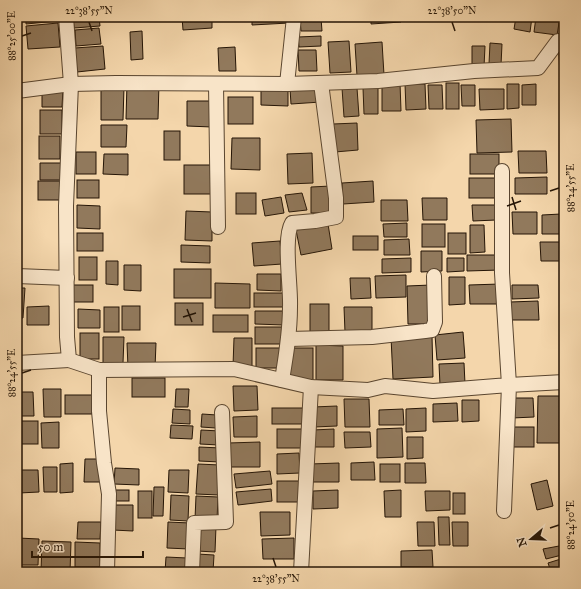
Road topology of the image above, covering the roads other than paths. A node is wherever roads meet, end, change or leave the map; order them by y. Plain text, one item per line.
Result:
1 (66, 17) edge
2 (294, 17) edge
3 (564, 41) edge
4 (321, 83) junction
5 (71, 84) junction
6 (216, 84) junction
7 (287, 84) junction
8 (17, 91) edge
9 (502, 170) dead end
10 (218, 227) dead end
11 (17, 276) edge
12 (434, 276) dead end
13 (67, 278) junction
14 (288, 339) junction
15 (69, 360) junction
16 (17, 363) edge
17 (99, 370) junction
18 (282, 380) junction
19 (564, 382) edge
20 (509, 385) junction
21 (311, 387) junction
22 (222, 412) dead end
23 (504, 511) dead end
24 (107, 572) edge
25 (192, 572) edge
26 (301, 572) edge

1 - 5 street
2 - 7 street
3 - 4 street
4 - 7 street
4 - 14 street
5 - 6 street
5 - 8 street
5 - 13 street
6 - 7 street
6 - 10 street
9 - 20 street
11 - 13 street
12 - 14 street
13 - 15 street
14 - 18 street
15 - 16 street
15 - 17 street
17 - 18 street
17 - 24 street
18 - 21 street
19 - 20 street
20 - 21 street
20 - 23 street
21 - 26 street
22 - 25 street

